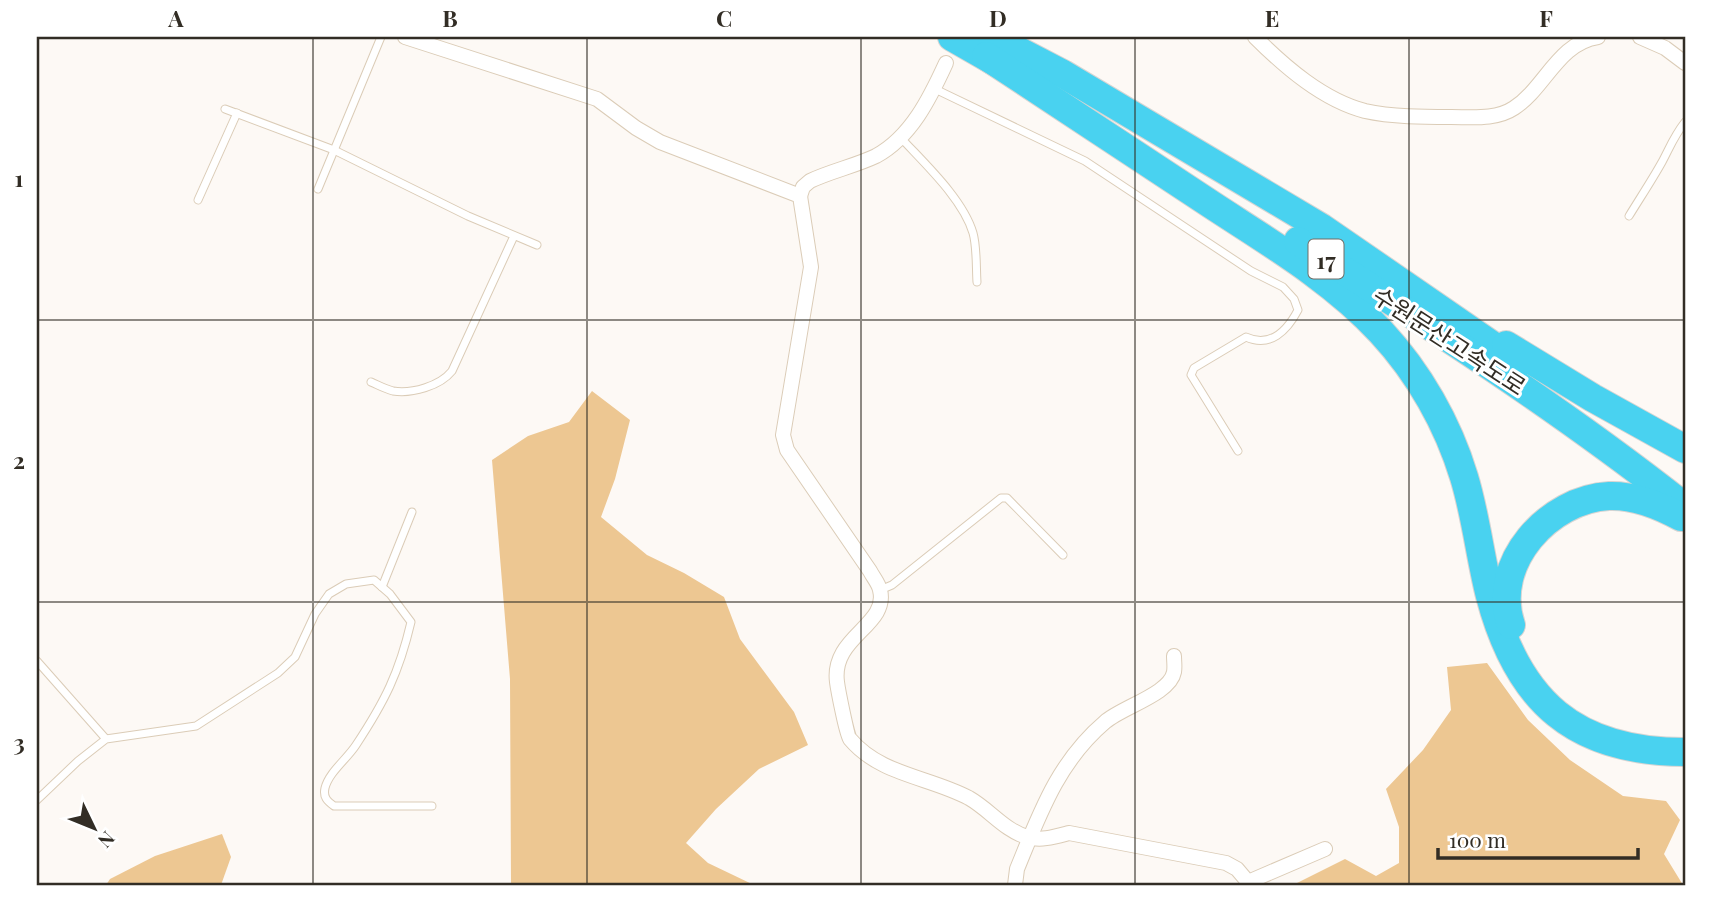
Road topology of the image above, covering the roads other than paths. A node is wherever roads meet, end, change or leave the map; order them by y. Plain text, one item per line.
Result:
1 (381, 37) edge
2 (405, 37) edge
3 (1255, 37) edge
4 (1598, 37) edge
5 (1640, 37) edge
6 (989, 46) edge
7 (949, 50) edge
8 (1685, 63) edge
9 (934, 89) junction
10 (225, 109) dead end
11 (237, 113) junction
12 (1685, 122) edge
13 (901, 138) junction
14 (334, 150) junction
15 (318, 189) dead end
16 (800, 196) junction
17 (198, 200) dead end
18 (1629, 216) dead end
19 (514, 236) junction
20 (537, 245) dead end
21 (1387, 271) junction
22 (977, 282) dead end
23 (371, 382) dead end
24 (1685, 449) edge
25 (1238, 451) dead end
26 (1685, 483) edge
27 (1685, 507) edge
28 (412, 512) dead end
29 (1685, 519) edge
30 (1063, 555) dead end
31 (382, 587) junction
32 (880, 590) junction
33 (1174, 656) dead end
34 (37, 661) edge
35 (1685, 735) edge
36 (106, 739) junction
37 (1685, 752) edge
38 (37, 800) edge
39 (432, 806) dead end
40 (1030, 838) junction
41 (1325, 849) dead end
42 (1015, 885) edge

1 - 14 lane
2 - 16 street
3 - 4 street
5 - 8 street
6 - 7 highway, 수원문산고속도로 / 17
6 - 21 highway, 수원문산고속도로 / 17
6 - 27 highway, 수원문산고속도로 / 17
6 - 37 highway
7 - 9 street
9 - 13 street
9 - 25 lane
10 - 11 lane
11 - 14 lane
11 - 17 lane
12 - 18 lane
13 - 16 street
13 - 22 lane
14 - 15 lane
14 - 19 lane
16 - 32 street
19 - 20 lane
19 - 23 lane
21 - 24 highway
21 - 26 highway, 수원문산고속도로 / 17
28 - 31 lane
29 - 35 highway
30 - 32 lane
31 - 36 lane
31 - 39 lane
32 - 40 street
33 - 40 street
34 - 36 lane
36 - 38 lane
40 - 41 street
40 - 42 street

